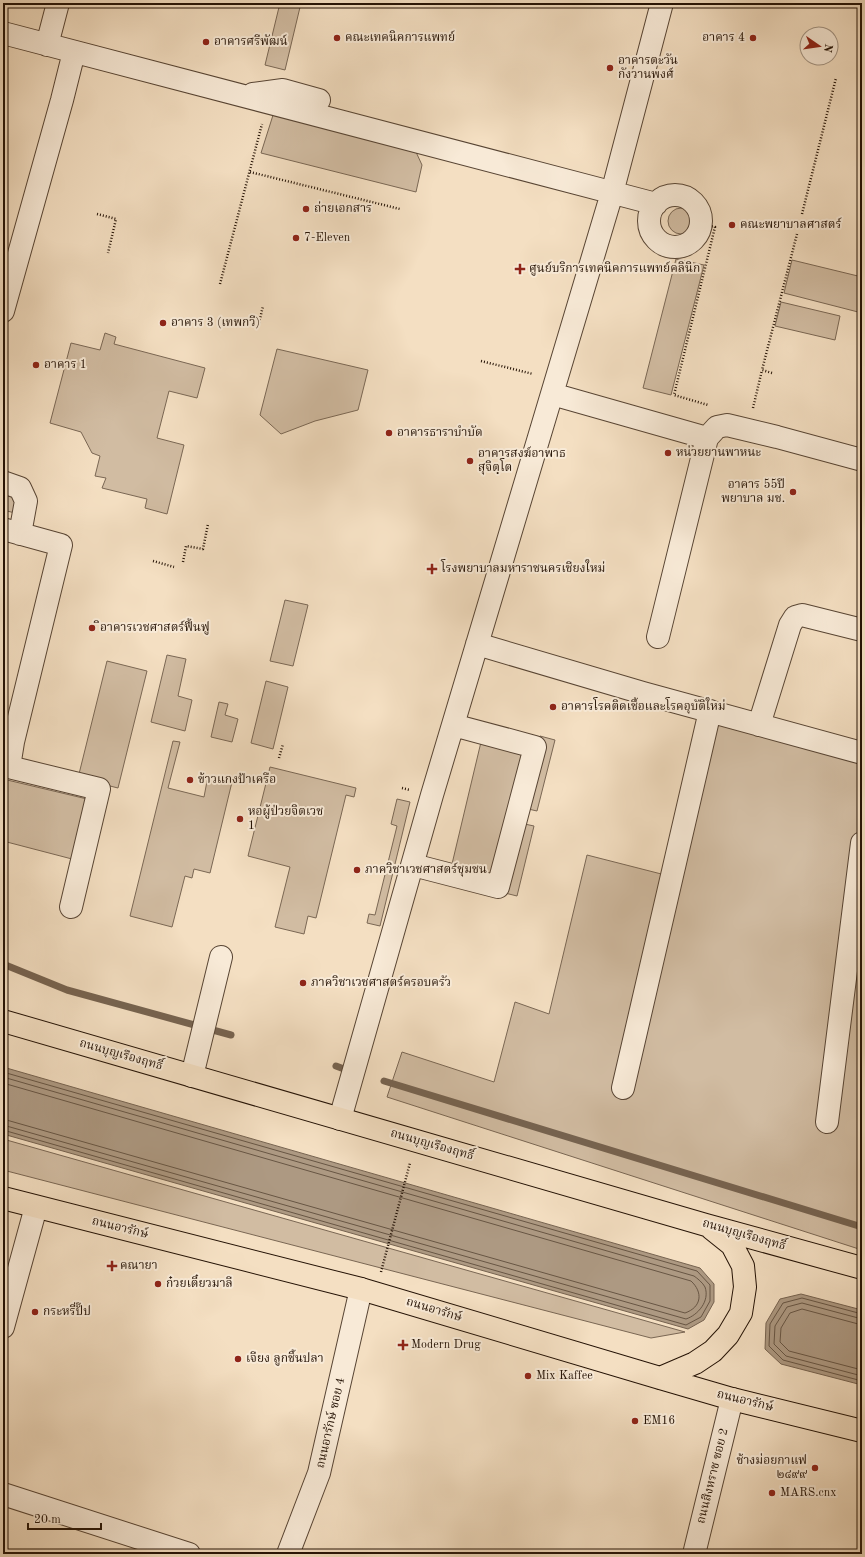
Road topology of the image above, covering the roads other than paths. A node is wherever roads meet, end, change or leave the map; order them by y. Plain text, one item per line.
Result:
1 (58, 3) edge
2 (662, 3) edge
3 (3, 33) edge
4 (47, 45) junction
5 (74, 52) junction
6 (240, 95) junction
7 (362, 128) junction
8 (612, 193) junction
9 (656, 204) junction
10 (3, 311) edge
11 (554, 387) junction
12 (706, 438) junction
13 (862, 460) edge
14 (3, 482) edge
15 (11, 531) edge
16 (862, 630) edge
17 (658, 637) dead end
18 (477, 644) junction
19 (710, 711) junction
20 (453, 725) junction
21 (759, 725) junction
22 (862, 753) edge
23 (6, 766) edge
24 (862, 843) edge
25 (413, 866) junction
26 (71, 907) dead end
27 (221, 958) dead end
28 (3, 1021) edge
29 (192, 1076) junction
30 (624, 1088) dead end
31 (340, 1119) junction
32 (827, 1122) dead end
33 (3, 1198) edge
34 (36, 1207) junction
35 (706, 1225) junction
36 (862, 1268) edge
37 (362, 1289) junction
38 (3, 1328) edge
39 (660, 1378) junction
40 (732, 1399) junction
41 (862, 1431) edge
42 (3, 1494) edge
43 (189, 1554) edge
44 (288, 1554) edge
45 (694, 1554) edge

1 - 4 street
2 - 8 street
3 - 4 street
4 - 5 street
5 - 6 street
5 - 10 street
6 - 7 street
6 - 7 street
7 - 8 street
8 - 9 street
8 - 11 street
9 - 9 street
11 - 12 street
11 - 18 street
12 - 13 street
12 - 17 street
14 - 15 street
15 - 23 street
16 - 21 street
18 - 19 street
18 - 20 street
19 - 21 street
19 - 30 street
20 - 25 street
20 - 25 street
21 - 22 street
23 - 26 street
24 - 32 street
25 - 31 street
27 - 29 street
28 - 29 main road, ถนนบุญเรืองฤทธิ์
29 - 31 main road, ถนนบุญเรืองฤทธิ์
31 - 35 main road, ถนนบุญเรืองฤทธิ์
33 - 34 main road, ถนนอารักษ์
34 - 37 main road, ถนนอารักษ์
34 - 38 street
35 - 36 main road, ถนนบุญเรืองฤทธิ์
35 - 39 main road
37 - 39 main road, ถนนอารักษ์
37 - 44 street, ถนนอารักษ์ ซอย 4
39 - 40 main road, ถนนอารักษ์
40 - 41 main road, ถนนอารักษ์
40 - 45 street, ถนนสิงหราช ซอย 2
42 - 43 street

